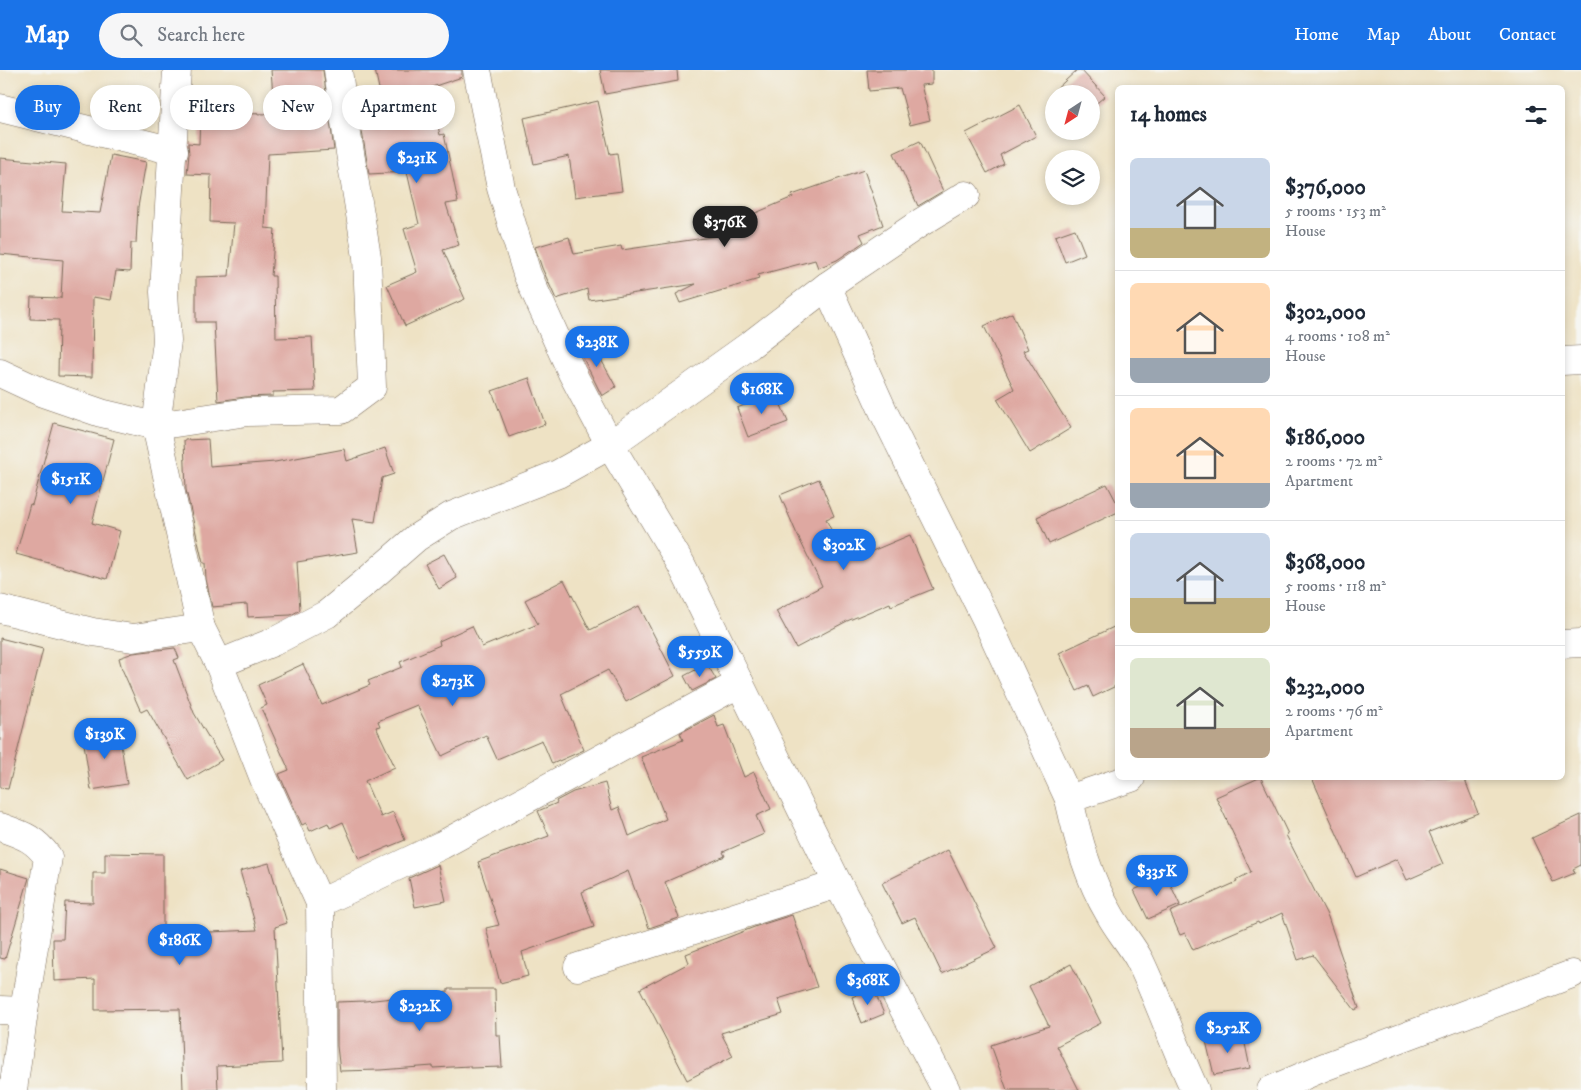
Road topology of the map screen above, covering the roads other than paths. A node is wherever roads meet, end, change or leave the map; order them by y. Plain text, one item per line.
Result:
1 (177, 70) edge
2 (338, 70) edge
3 (478, 70) edge
4 (0, 108) edge
5 (174, 151) junction
6 (966, 195) dead end
7 (826, 286) junction
8 (1581, 360) edge
9 (1565, 361) edge
10 (0, 374) edge
11 (156, 426) junction
12 (610, 445) junction
13 (0, 609) edge
14 (201, 628) junction
15 (1581, 643) edge
16 (1565, 644) edge
17 (219, 664) junction
18 (740, 683) junction
19 (1124, 780) edge
20 (1069, 799) junction
21 (0, 827) edge
22 (838, 884) junction
23 (320, 903) junction
24 (578, 967) dead end
25 (1572, 974) dead end
26 (12, 1011) edge
27 (13, 1090) edge
28 (322, 1090) edge
29 (946, 1090) edge
30 (1195, 1090) edge
31 (1271, 1090) edge

1 - 5 street
2 - 11 street
3 - 12 street
4 - 5 street
5 - 11 street
6 - 7 street
7 - 12 street
7 - 20 street
8 - 9 street
10 - 11 street
11 - 14 street
12 - 17 street
12 - 18 street
13 - 14 street
14 - 17 street
15 - 16 street
17 - 23 street
18 - 22 street
18 - 23 street
19 - 20 street
20 - 30 street
21 - 26 street
22 - 24 street
22 - 29 street
23 - 28 street
25 - 31 street
26 - 27 street

